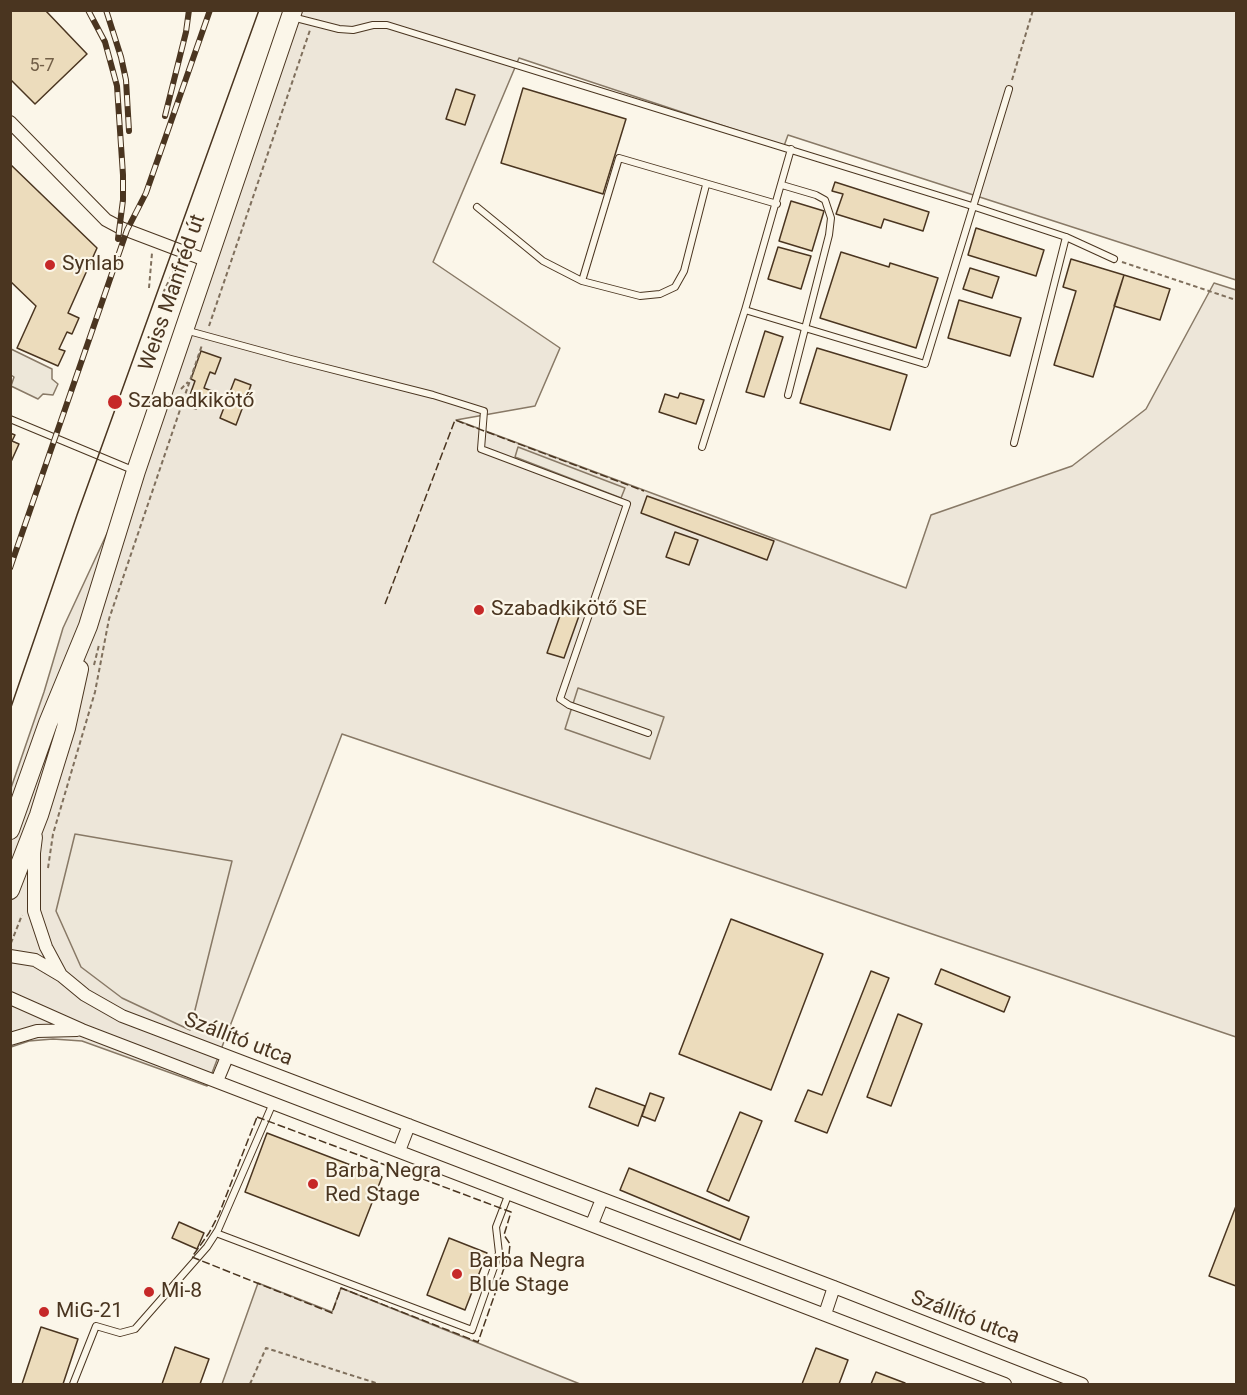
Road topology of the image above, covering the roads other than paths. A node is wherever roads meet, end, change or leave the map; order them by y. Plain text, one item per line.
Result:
1 (292, 14) edge
2 (1009, 89) road end
3 (10, 122) edge
4 (791, 148) junction
5 (706, 185) junction
6 (782, 185) junction
7 (777, 204) junction
8 (972, 206) junction
9 (477, 207) dead end
10 (1066, 237) junction
11 (1114, 258) road end
12 (208, 261) junction
13 (582, 281) junction
14 (745, 310) junction
15 (806, 328) junction
16 (185, 329) junction
17 (788, 395) dead end
18 (10, 419) edge
19 (1014, 443) dead end
20 (702, 447) dead end
21 (136, 471) junction
22 (95, 625) junction
23 (648, 733) dead end
24 (39, 815) junction
25 (10, 830) edge
26 (10, 890) edge
27 (10, 956) edge
28 (62, 976) junction
29 (10, 998) edge
30 (82, 1030) junction
31 (10, 1039) edge
32 (226, 1057) junction
33 (217, 1081) junction
34 (273, 1103) junction
35 (409, 1125) junction
36 (399, 1151) junction
37 (509, 1193) junction
38 (602, 1198) junction
39 (592, 1224) junction
40 (216, 1233) junction
41 (834, 1287) junction
42 (825, 1314) junction
43 (73, 1384) edge
44 (1005, 1384) edge
45 (1082, 1384) edge

1 - 4 lane
1 - 12 main road, Weiss Manfréd út
2 - 8 lane
3 - 12 street
4 - 6 lane
4 - 8 lane
5 - 7 lane
5 - 13 lane
5 - 13 lane
6 - 7 lane
6 - 15 lane
7 - 14 lane
8 - 10 lane
8 - 15 lane
9 - 13 lane
10 - 11 lane
10 - 19 lane
12 - 16 main road, Weiss Manfréd út
14 - 15 lane
14 - 20 lane
15 - 17 lane
16 - 21 main road, Weiss Manfréd út
16 - 23 lane
18 - 21 lane
21 - 22 main road, Weiss Manfréd út
22 - 24 main road, Weiss Manfréd út
22 - 25 main road, Weiss Manfréd út
24 - 26 main road, Weiss Manfréd út
24 - 28 street, Szállító utca
27 - 28 street, Szállító utca
28 - 32 street, Szállító utca
29 - 30 street
30 - 31 street
30 - 33 street
32 - 33 street
32 - 35 street, Szállító utca
33 - 34 street
34 - 36 street
34 - 40 lane
35 - 36 street
35 - 38 street, Szállító utca
36 - 37 street
37 - 39 street
37 - 40 lane
38 - 39 street
38 - 41 street, Szállító utca
39 - 42 street
40 - 43 lane
41 - 42 street
41 - 45 street, Szállító utca
42 - 44 street

